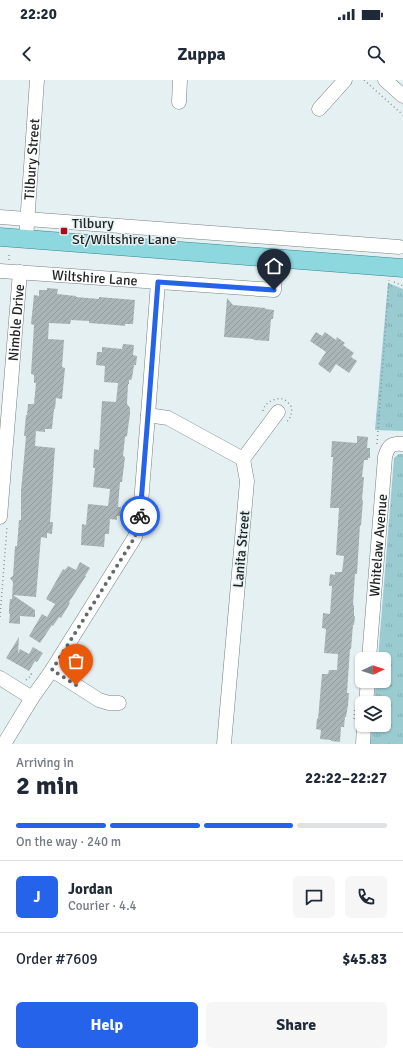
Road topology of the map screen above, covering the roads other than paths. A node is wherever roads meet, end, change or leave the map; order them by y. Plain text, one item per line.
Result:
1 (37, 80) edge
2 (180, 80) edge
3 (345, 80) edge
4 (386, 80) edge
5 (403, 96) edge
6 (179, 102) dead end
7 (320, 109) dead end
8 (0, 217) edge
9 (27, 218) junction
10 (0, 237) edge
11 (26, 239) junction
12 (334, 242) junction
13 (399, 247) dead end
14 (347, 264) junction
15 (0, 271) edge
16 (20, 272) junction
17 (396, 272) edge
18 (274, 278) dead end
19 (158, 282) junction
20 (278, 412) dead end
21 (148, 415) junction
22 (403, 444) edge
23 (243, 459) junction
24 (0, 516) edge
25 (370, 652) edge
26 (52, 670) junction
27 (0, 678) edge
28 (32, 698) junction
29 (118, 703) dead end
30 (364, 732) edge
31 (4, 744) edge
32 (224, 744) edge
33 (363, 744) edge

1 - 9 street, Tilbury Street
2 - 6 street
3 - 7 street
4 - 5 street
8 - 9 street
9 - 11 street, Tilbury Street
9 - 12 street
10 - 11 main road
11 - 14 main road
12 - 13 street
12 - 14 street
14 - 17 main road
15 - 16 street, Wiltshire Lane
16 - 19 street, Wiltshire Lane
16 - 24 street, Nimble Drive
18 - 19 street, Wiltshire Lane
19 - 21 street
20 - 23 street
21 - 23 street
21 - 26 street
22 - 25 street, Whitelaw Avenue
23 - 32 street, Lanita Street
26 - 28 street
26 - 29 street
27 - 28 street
28 - 31 street
30 - 33 street

